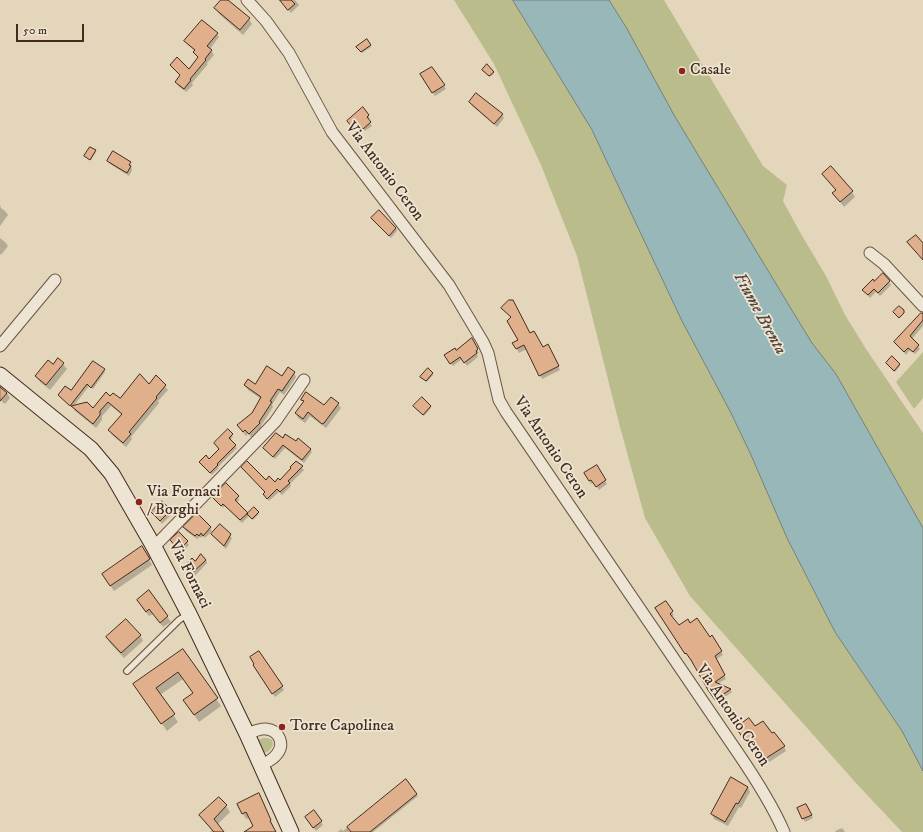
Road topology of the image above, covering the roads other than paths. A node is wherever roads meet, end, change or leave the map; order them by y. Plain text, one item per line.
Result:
1 (247, 0) edge
2 (870, 253) dead end
3 (55, 280) dead end
4 (923, 306) edge
5 (0, 346) edge
6 (0, 375) edge
7 (304, 380) dead end
8 (154, 547) junction
9 (189, 614) junction
10 (127, 671) dead end
11 (247, 734) junction
12 (261, 766) junction
13 (291, 832) edge
14 (784, 832) edge

1 - 14 street, Via Antonio Ceron
2 - 4 street
3 - 5 street
6 - 8 street, Via Fornaci
7 - 8 street
8 - 9 street, Via Fornaci
9 - 10 lane
9 - 11 street, Via Fornaci
11 - 12 street, Via Fornaci
11 - 12 street
12 - 13 street, Via Fornaci

